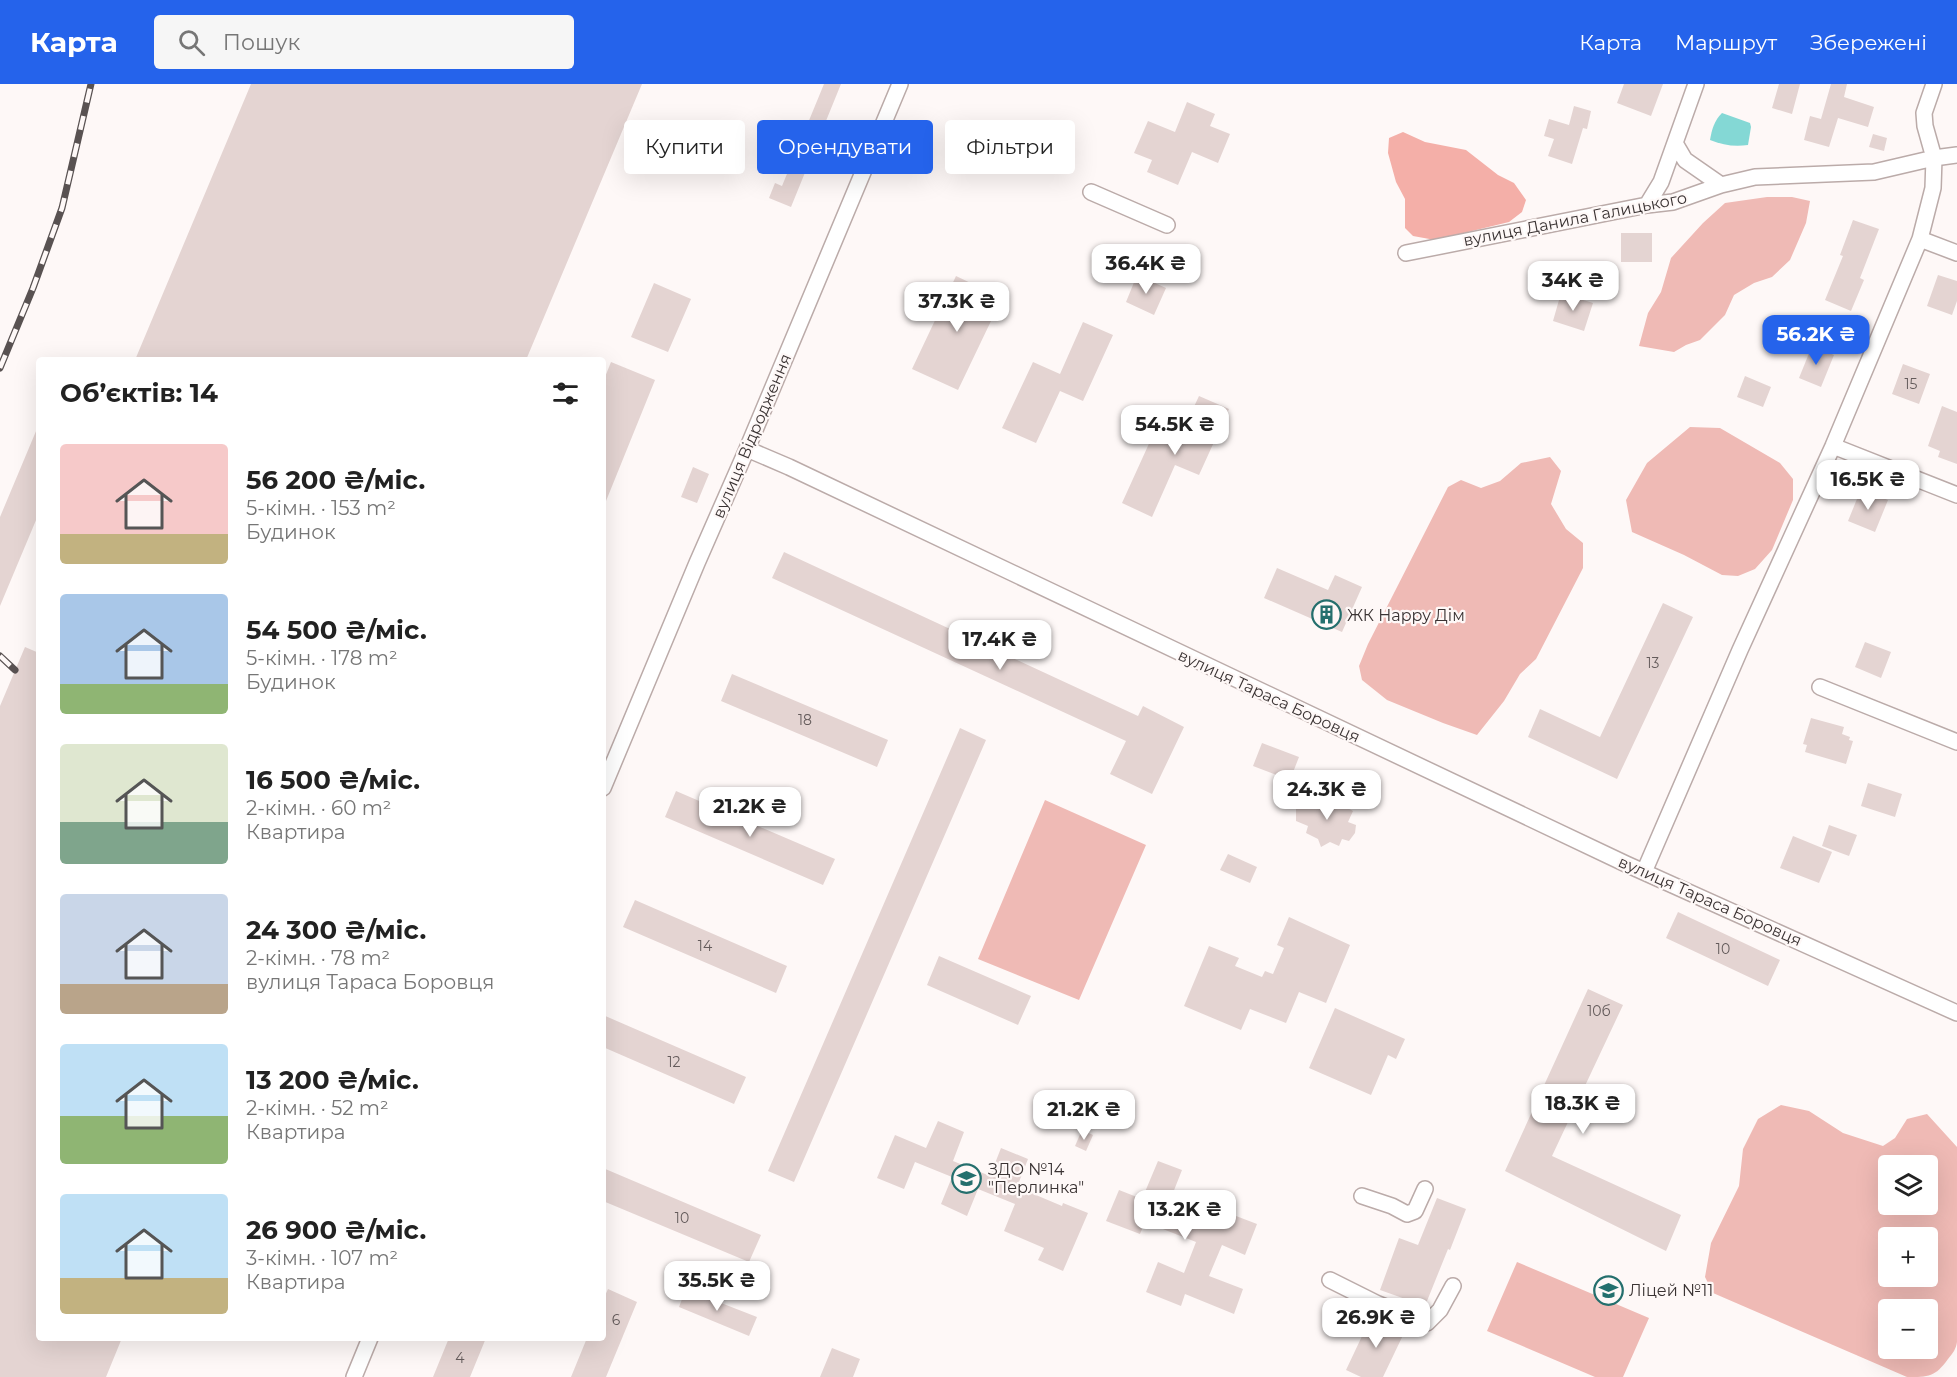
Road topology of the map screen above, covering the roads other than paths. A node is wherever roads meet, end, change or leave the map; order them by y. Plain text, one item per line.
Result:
1 (900, 84) edge
2 (1696, 84) edge
3 (1934, 84) edge
4 (1674, 143) junction
5 (1957, 155) edge
6 (1934, 158) junction
7 (1722, 185) junction
8 (1091, 192) dead end
9 (1647, 205) junction
10 (1167, 225) dead end
11 (1920, 239) junction
12 (1406, 253) dead end
13 (1957, 254) edge
14 (1833, 446) junction
15 (747, 450) junction
16 (1957, 495) edge
17 (1820, 687) dead end
18 (1957, 742) edge
19 (606, 781) edge
20 (1644, 872) junction
21 (1957, 1013) edge
22 (1425, 1189) dead end
23 (1362, 1196) dead end
24 (1330, 1280) dead end
25 (1453, 1286) dead end
26 (369, 1341) edge
27 (354, 1377) edge

1 - 15 street, вулиця Відродження
2 - 4 street
3 - 6 street
4 - 7 street
4 - 9 street
5 - 6 street, вулиця Данила Галицького
6 - 7 street, вулиця Данила Галицького
6 - 11 street
7 - 9 street, вулиця Данила Галицького
8 - 10 street
9 - 12 street, вулиця Данила Галицького
11 - 13 street
11 - 14 street
14 - 16 street
14 - 20 street
15 - 19 street, вулиця Відродження
15 - 20 street, вулиця Тараса Боровця
17 - 18 street
20 - 21 street, вулиця Тараса Боровця
22 - 23 street
24 - 25 street
26 - 27 street

